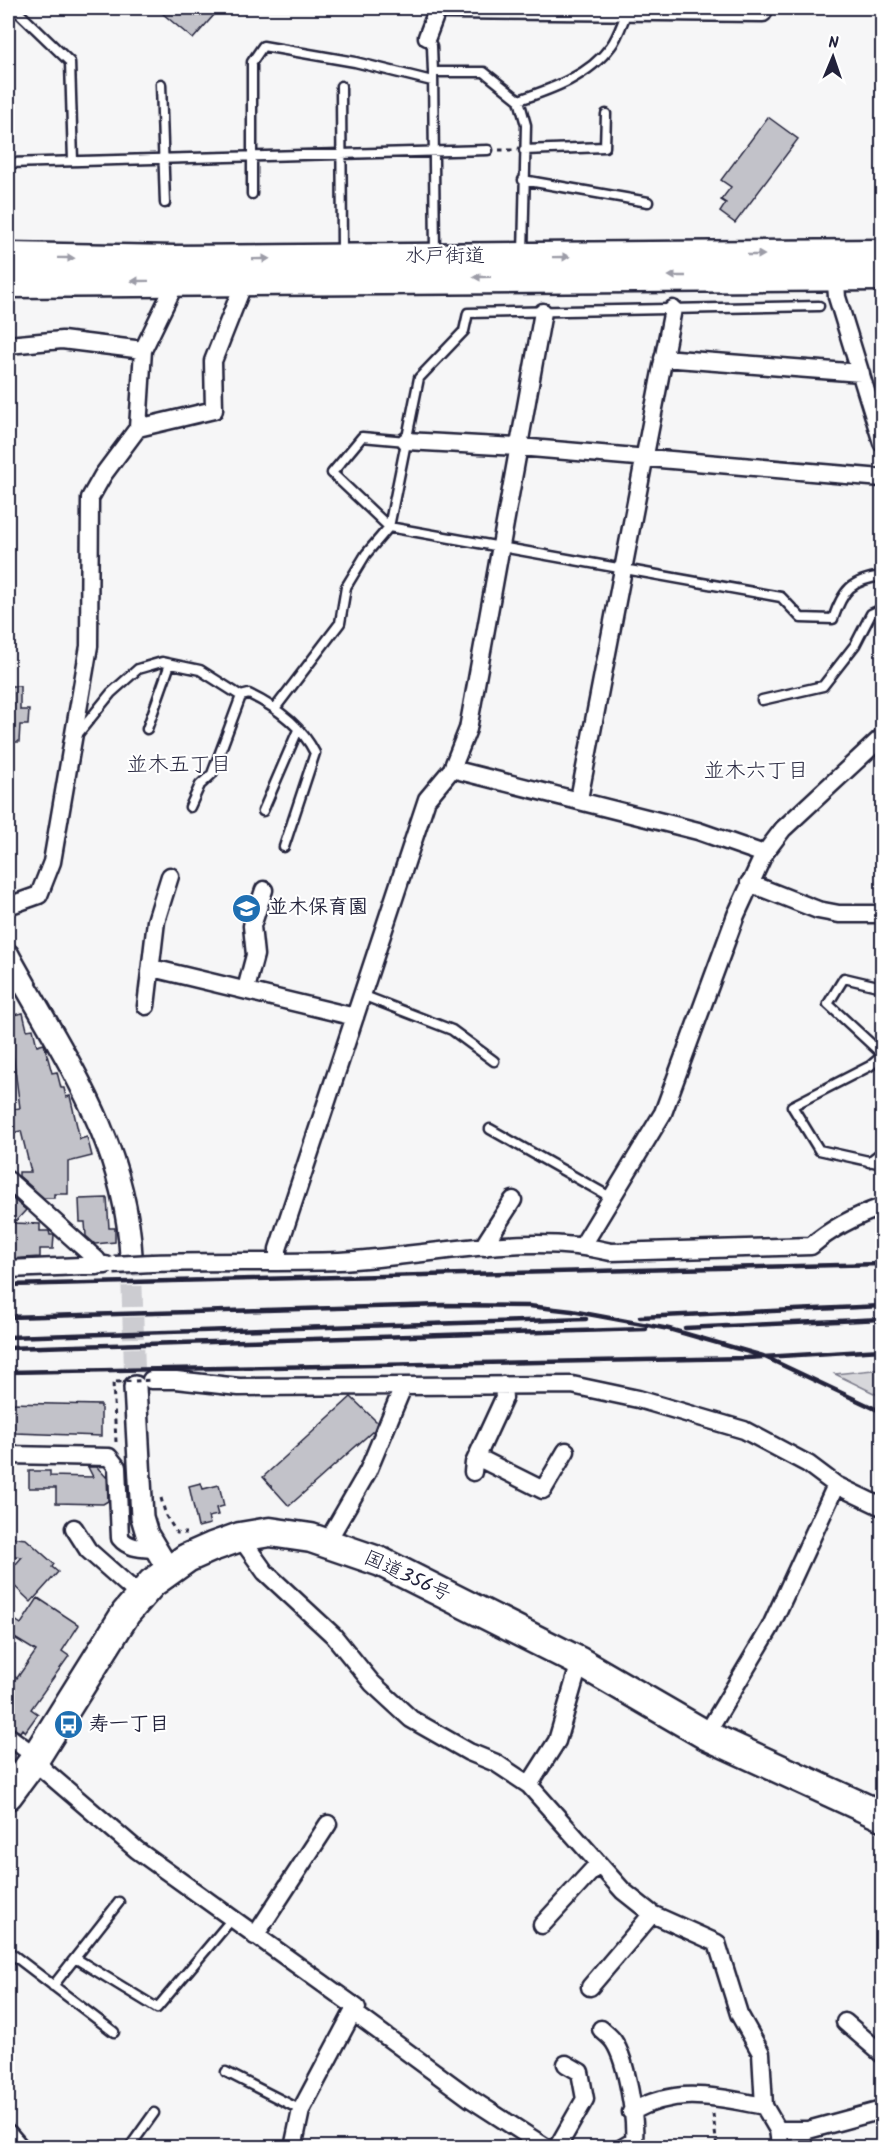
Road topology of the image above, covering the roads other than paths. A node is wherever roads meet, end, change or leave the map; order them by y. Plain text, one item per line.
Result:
1 (14, 8) edge
2 (437, 8) edge
3 (763, 8) edge
4 (627, 12) junction
5 (427, 37) joint
6 (433, 76) junction
7 (161, 84) dead end
8 (341, 86) dead end
9 (519, 100) junction
10 (606, 114) dead end
11 (488, 150) dead end
12 (524, 150) junction
13 (434, 152) junction
14 (339, 154) junction
15 (251, 155) junction
16 (163, 158) junction
17 (73, 161) junction
18 (8, 163) edge
19 (523, 180) junction
20 (252, 194) dead end
21 (648, 202) dead end
22 (165, 203) dead end
23 (882, 254) edge
24 (8, 257) edge
25 (436, 257) junction
26 (524, 257) junction
27 (341, 258) junction
28 (835, 265) junction
29 (882, 276) edge
30 (245, 279) junction
31 (177, 280) junction
32 (8, 283) edge
33 (819, 306) dead end
34 (673, 309) junction
35 (543, 312) junction
36 (8, 345) edge
37 (143, 350) junction
38 (663, 358) junction
39 (861, 373) junction
40 (138, 428) junction
41 (406, 441) junction
42 (882, 443) edge
43 (519, 447) junction
44 (644, 457) junction
45 (882, 478) edge
46 (389, 527) junction
47 (499, 548) junction
48 (623, 570) junction
49 (882, 576) edge
50 (882, 609) edge
51 (170, 664) junction
52 (241, 696) junction
53 (762, 700) dead end
54 (276, 707) junction
55 (147, 729) dead end
56 (298, 730) junction
57 (75, 737) junction
58 (882, 737) edge
59 (452, 769) junction
60 (579, 799) junction
61 (190, 807) dead end
62 (263, 811) dead end
63 (284, 847) dead end
64 (764, 854) junction
65 (170, 876) dead end
66 (749, 883) junction
67 (264, 890) dead end
68 (8, 906) edge
69 (882, 914) edge
70 (8, 955) edge
71 (152, 968) junction
72 (882, 987) edge
73 (246, 989) junction
74 (362, 995) junction
75 (146, 1006) dead end
76 (355, 1017) junction
77 (882, 1055) edge
78 (495, 1061) dead end
79 (490, 1129) dead end
80 (882, 1152) edge
81 (870, 1162) junction
82 (882, 1164) edge
83 (8, 1180) edge
84 (612, 1198) junction
85 (513, 1200) dead end
86 (882, 1207) edge
87 (583, 1245) junction
88 (485, 1247) junction
89 (123, 1260) junction
90 (278, 1261) junction
91 (97, 1266) junction
92 (8, 1269) edge
93 (135, 1383) joint
94 (503, 1385) junction
95 (403, 1387) junction
96 (566, 1451) dead end
97 (8, 1455) edge
98 (836, 1485) junction
99 (882, 1508) edge
100 (74, 1528) dead end
101 (240, 1537) junction
102 (327, 1542) junction
103 (162, 1559) junction
104 (140, 1596) junction
105 (580, 1662) junction
106 (706, 1735) junction
107 (8, 1736) edge
108 (34, 1760) junction
109 (529, 1785) junction
110 (8, 1795) edge
111 (882, 1816) edge
112 (328, 1824) dead end
113 (597, 1865) junction
114 (119, 1902) dead end
115 (652, 1914) junction
116 (232, 1919) junction
117 (542, 1924) dead end
118 (255, 1936) junction
119 (8, 1951) edge
120 (75, 1958) junction
121 (53, 1986) junction
122 (590, 1987) dead end
123 (353, 2012) junction
124 (844, 2022) dead end
125 (601, 2029) dead end
126 (114, 2032) dead end
127 (882, 2054) edge
128 (566, 2064) dead end
129 (226, 2072) dead end
130 (764, 2106) junction
131 (301, 2110) junction
132 (882, 2110) edge
133 (631, 2112) junction
134 (154, 2113) dead end
135 (778, 2130) junction
136 (8, 2133) edge
137 (21, 2148) edge
138 (129, 2148) edge
139 (293, 2148) edge
140 (547, 2148) edge
141 (557, 2148) edge
142 (622, 2148) edge
143 (784, 2148) edge

1 - 17 lane
2 - 4 street
2 - 5 street
3 - 4 street
4 - 9 lane
5 - 6 lane
6 - 9 lane
6 - 13 lane
6 - 15 lane
7 - 16 lane
8 - 14 lane
9 - 12 lane
10 - 12 lane
11 - 13 lane
12 - 19 lane
13 - 14 lane
13 - 25 lane
14 - 15 lane
14 - 27 lane
15 - 16 lane
15 - 20 lane
16 - 17 lane
16 - 22 lane
17 - 18 lane
19 - 21 lane
19 - 26 lane
23 - 28 highway, 水戸街道
24 -> 27 highway, 水戸街道
25 - 26 highway, 水戸街道
25 - 27 highway, 水戸街道
26 -> 28 highway, 水戸街道
28 - 29 highway, 水戸街道
28 -> 30 highway, 水戸街道
28 - 39 street
30 - 31 highway, 水戸街道
30 - 40 street
31 -> 32 highway, 水戸街道
31 - 37 street
33 - 34 lane
34 - 35 lane
34 - 38 street
35 - 41 lane
35 - 43 street
36 - 37 street
37 - 40 street
38 - 39 street
38 - 44 street
39 - 42 street
40 - 57 street
41 - 43 street
41 - 46 lane
41 - 46 lane
43 - 44 street
43 - 47 street
44 - 45 street
44 - 48 street
46 - 47 lane
46 - 54 lane
47 - 48 lane
47 - 59 street
48 - 49 lane
48 - 60 street
50 - 53 lane
51 - 52 lane
51 - 55 lane
51 - 57 lane
52 - 54 lane
52 - 61 lane
54 - 56 lane
56 - 62 lane
56 - 63 lane
57 - 68 street
58 - 64 street
59 - 60 street
59 - 74 street
60 - 64 street
64 - 66 street
65 - 71 street
66 - 69 street
66 - 84 street
67 - 73 street
70 - 89 street
71 - 73 street
71 - 75 street
72 - 77 lane
73 - 76 street
74 - 76 street
74 - 78 lane
76 - 90 street
77 - 81 lane
79 - 84 lane
80 - 81 lane
81 - 82 lane
83 - 91 street
84 - 87 street
85 - 88 street
86 - 87 street
87 - 88 street
88 - 90 street
89 - 90 street, bridge
89 - 91 street
91 - 92 street
93 - 95 street
93 - 103 street
94 - 95 street
94 - 96 street
94 - 98 street
95 - 102 street
97 - 103 street
98 - 99 street
98 - 106 street
100 - 104 street
101 - 102 highway, 国道356号
101 - 103 highway, 国道356号
101 - 109 street
102 - 105 highway, 国道356号
103 - 104 highway, 国道356号
104 - 108 highway, 国道356号
105 - 106 highway, 国道356号
105 - 109 street
106 - 111 highway, 国道356号
107 - 108 street
108 - 110 highway, 国道356号
108 - 116 street
109 - 113 street
112 - 118 street
113 - 115 street
113 - 117 street
114 - 120 lane
115 - 122 street
115 - 130 street
116 - 118 street
116 - 120 lane
118 - 123 street
119 - 121 lane
120 - 121 lane
121 - 126 lane
123 - 131 street
123 - 140 street
124 - 127 street
125 - 133 street
128 - 141 street
129 - 131 lane
130 - 133 street
130 - 135 street
131 - 139 street
132 - 135 street
133 - 142 street
134 - 138 lane
135 - 143 street
136 - 137 street

